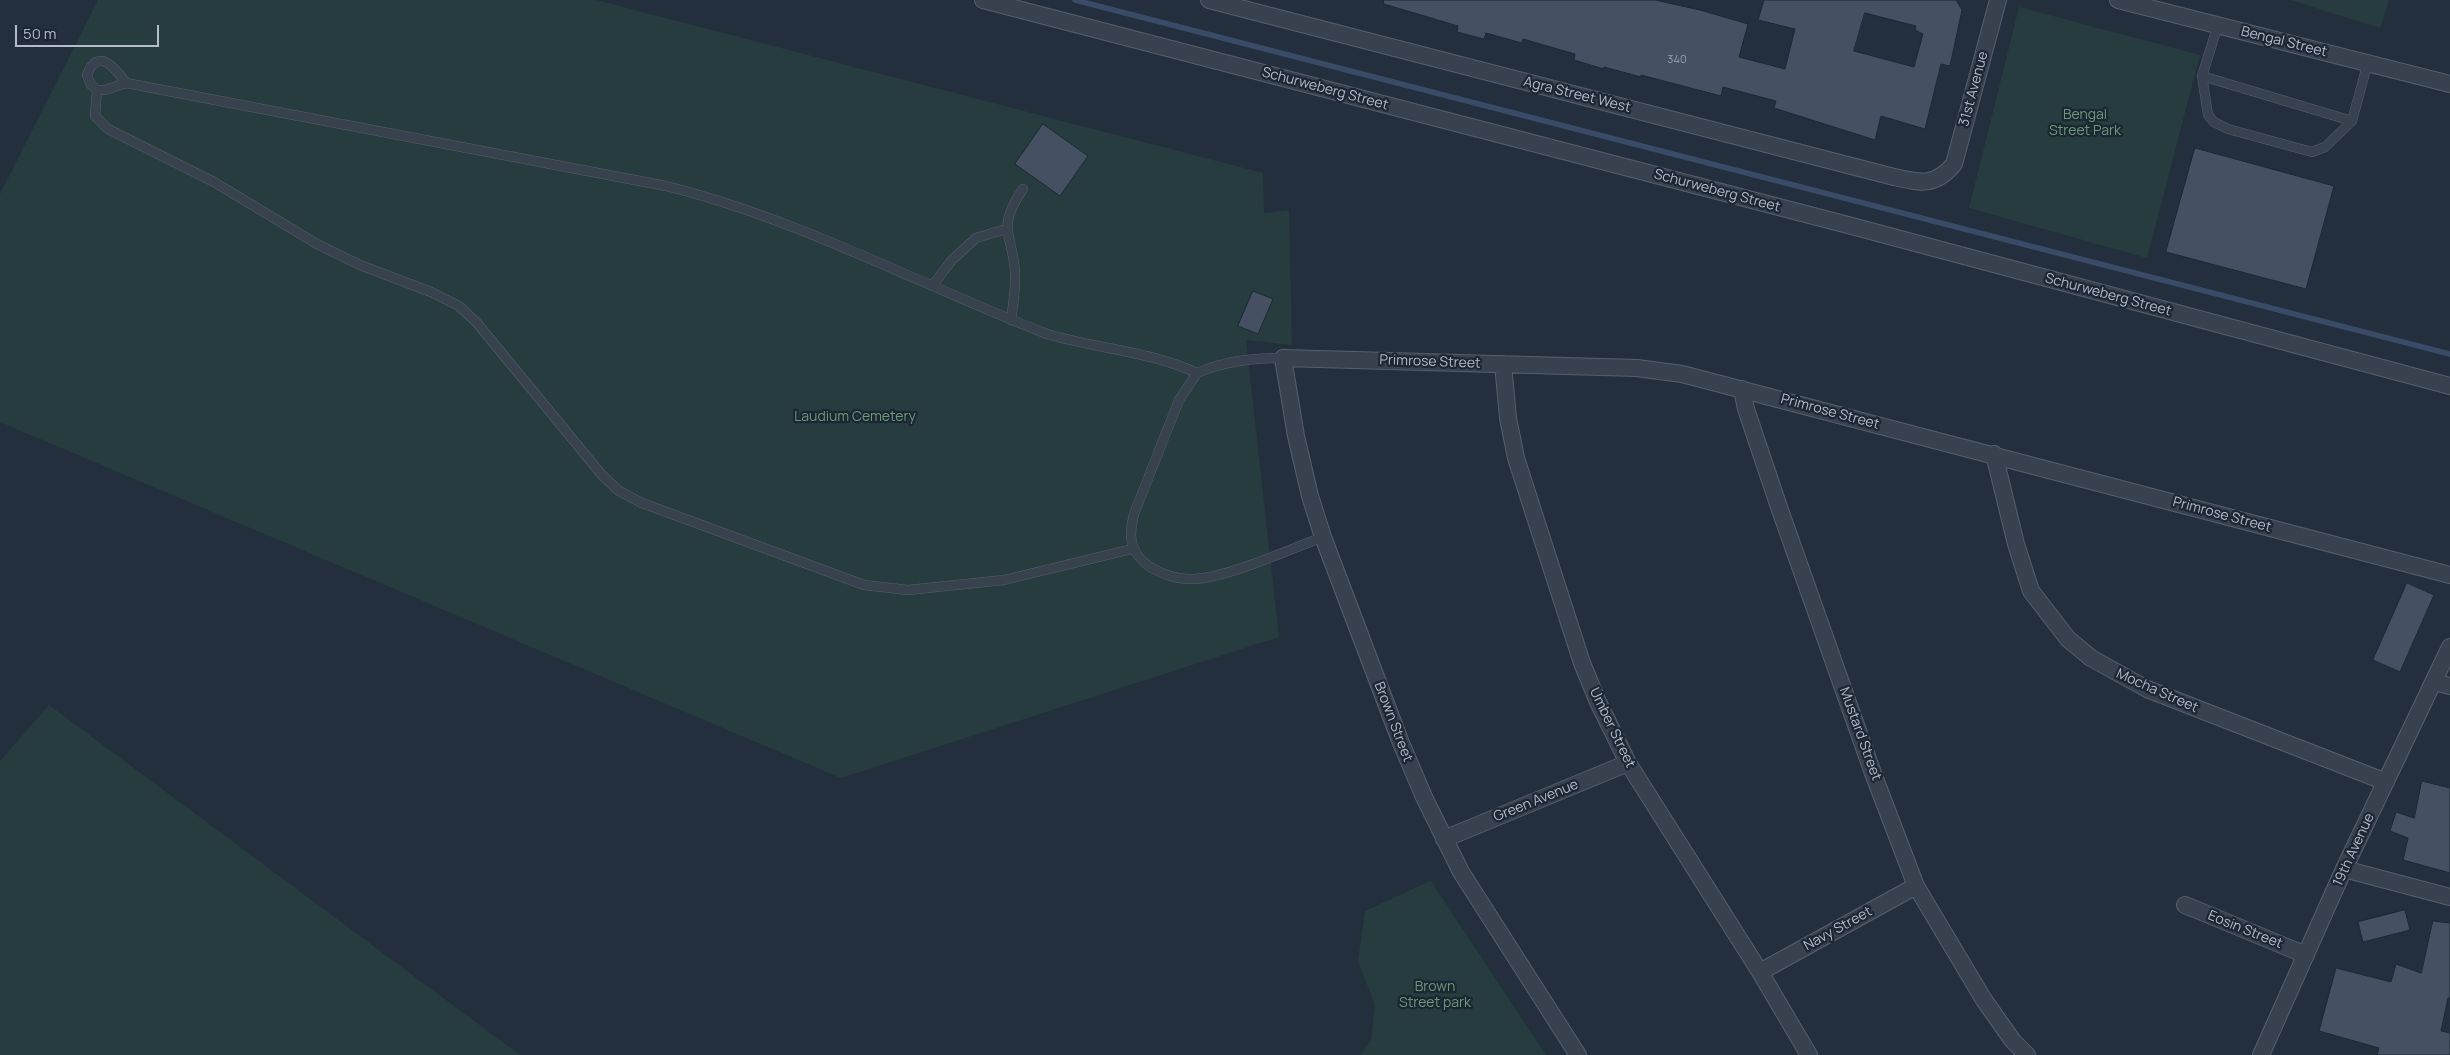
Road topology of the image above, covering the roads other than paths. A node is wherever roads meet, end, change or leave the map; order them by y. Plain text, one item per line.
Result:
1 (983, 0) edge
2 (1209, 0) edge
3 (1998, 0) edge
4 (2118, 0) edge
5 (2218, 25) junction
6 (2368, 62) junction
7 (2202, 76) junction
8 (126, 84) junction
9 (2450, 84) edge
10 (97, 90) junction
11 (2352, 121) junction
12 (1945, 175) joint
13 (1023, 189) dead end
14 (1006, 229) junction
15 (932, 286) junction
16 (1011, 320) junction
17 (1283, 358) junction
18 (1503, 364) junction
19 (1196, 372) junction
20 (2450, 386) edge
21 (1742, 389) junction
22 (1994, 454) junction
23 (1323, 537) junction
24 (1132, 549) junction
25 (2450, 575) edge
26 (2450, 647) edge
27 (2442, 684) edge
28 (1628, 763) junction
29 (2386, 782) junction
30 (1444, 839) junction
31 (2344, 869) junction
32 (1916, 886) junction
33 (2450, 897) edge
34 (2185, 905) dead end
35 (2306, 955) junction
36 (1760, 972) junction
37 (1578, 1055) edge
38 (1809, 1055) edge
39 (2027, 1055) edge
40 (2261, 1055) edge

1 - 20 street, Schurweberg Street
2 - 12 street, Agra Street West
3 - 12 street, 31st Avenue
4 - 5 street, Bengal Street
5 - 6 street, Bengal Street
5 - 7 lane
6 - 9 street, Bengal Street
6 - 11 lane
7 - 11 lane
7 - 11 lane
8 - 10 lane
8 - 10 lane
8 - 15 lane
10 - 24 lane
13 - 14 lane
14 - 15 lane
14 - 16 lane
15 - 16 lane
16 - 19 lane
17 - 18 street, Primrose Street
17 - 19 lane, Primrose Street
17 - 23 street, Brown Street
18 - 21 street, Primrose Street
18 - 28 street, Umber Street
19 - 24 lane
21 - 22 street, Primrose Street
21 - 32 street, Mustard Street
22 - 25 street, Primrose Street
22 - 29 street, Mocha Street
23 - 24 lane
23 - 30 street, Brown Street
26 - 27 street, 19th Avenue
27 - 29 street, 19th Avenue
28 - 30 street, Green Avenue
28 - 36 street, Umber Street
29 - 31 street, 19th Avenue
30 - 37 street, Brown Street
31 - 33 street
31 - 35 street, 19th Avenue
32 - 36 street, Navy Street
32 - 39 street, Mustard Street
34 - 35 street, Eosin Street
35 - 40 street, 19th Avenue
36 - 38 street, Umber Street

